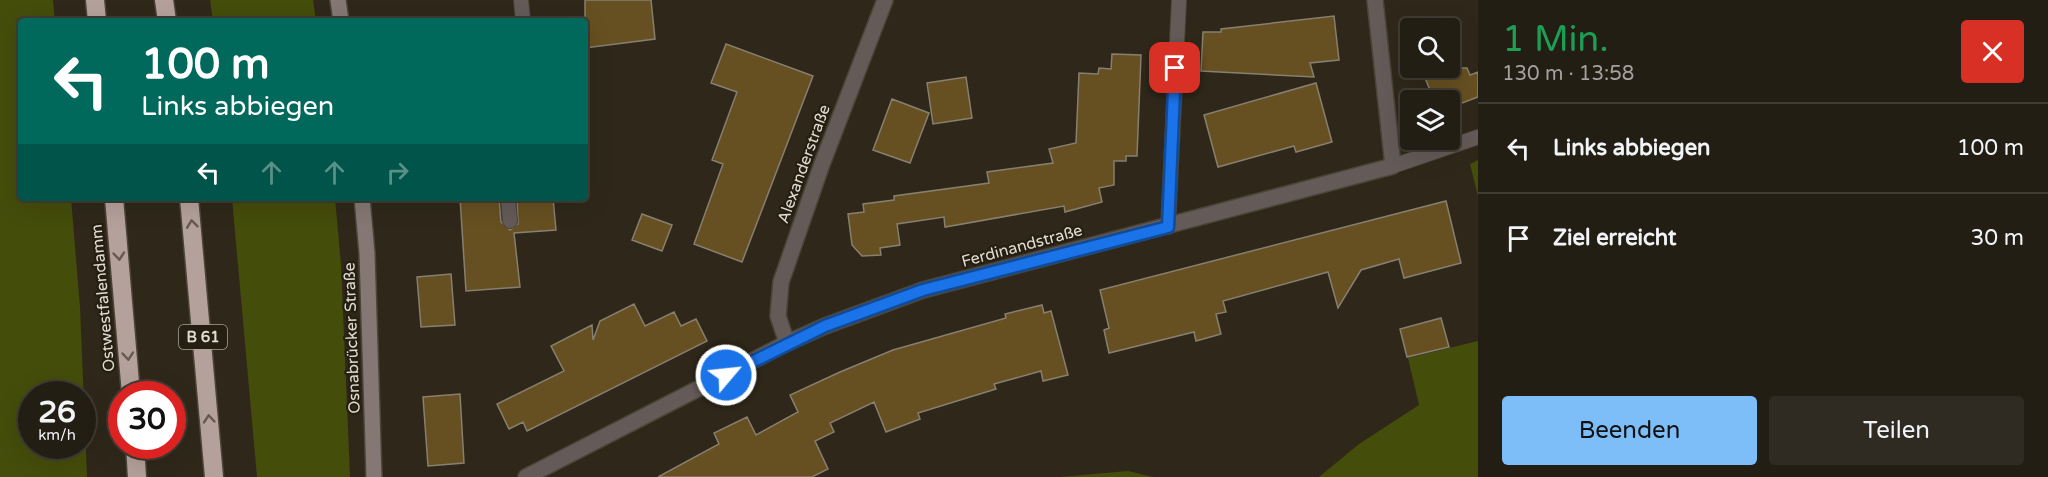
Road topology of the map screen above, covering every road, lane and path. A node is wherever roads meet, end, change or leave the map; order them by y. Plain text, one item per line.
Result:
1 (95, 0) edge
2 (164, 0) edge
3 (338, 0) edge
4 (521, 0) edge
5 (885, 0) edge
6 (1179, 0) edge
7 (1375, 0) edge
8 (97, 18) edge
9 (167, 18) edge
10 (341, 18) edge
11 (523, 18) edge
12 (1478, 137) edge
13 (1393, 166) junction
14 (114, 201) edge
15 (189, 201) edge
16 (362, 201) edge
17 (508, 201) edge
18 (510, 221) dead end
19 (1168, 227) junction
20 (787, 343) junction
21 (130, 381) edge
22 (136, 459) edge
23 (137, 477) edge
24 (214, 477) edge
25 (374, 477) edge
26 (526, 477) edge

1 - 8 highway
2 - 9 highway
3 - 10 main road
4 - 11 lane
5 - 20 street, Alexanderstraße
6 - 19 lane
7 - 13 street
12 - 13 lane
13 - 19 street, Ferdinandstraße
14 -> 21 highway, Ostwestfalendamm
24 -> 15 highway, B 61
16 - 25 main road, Osnabrücker Straße
17 - 18 lane
19 - 20 street, Ferdinandstraße
20 - 26 street, Ferdinandstraße
22 - 23 highway

